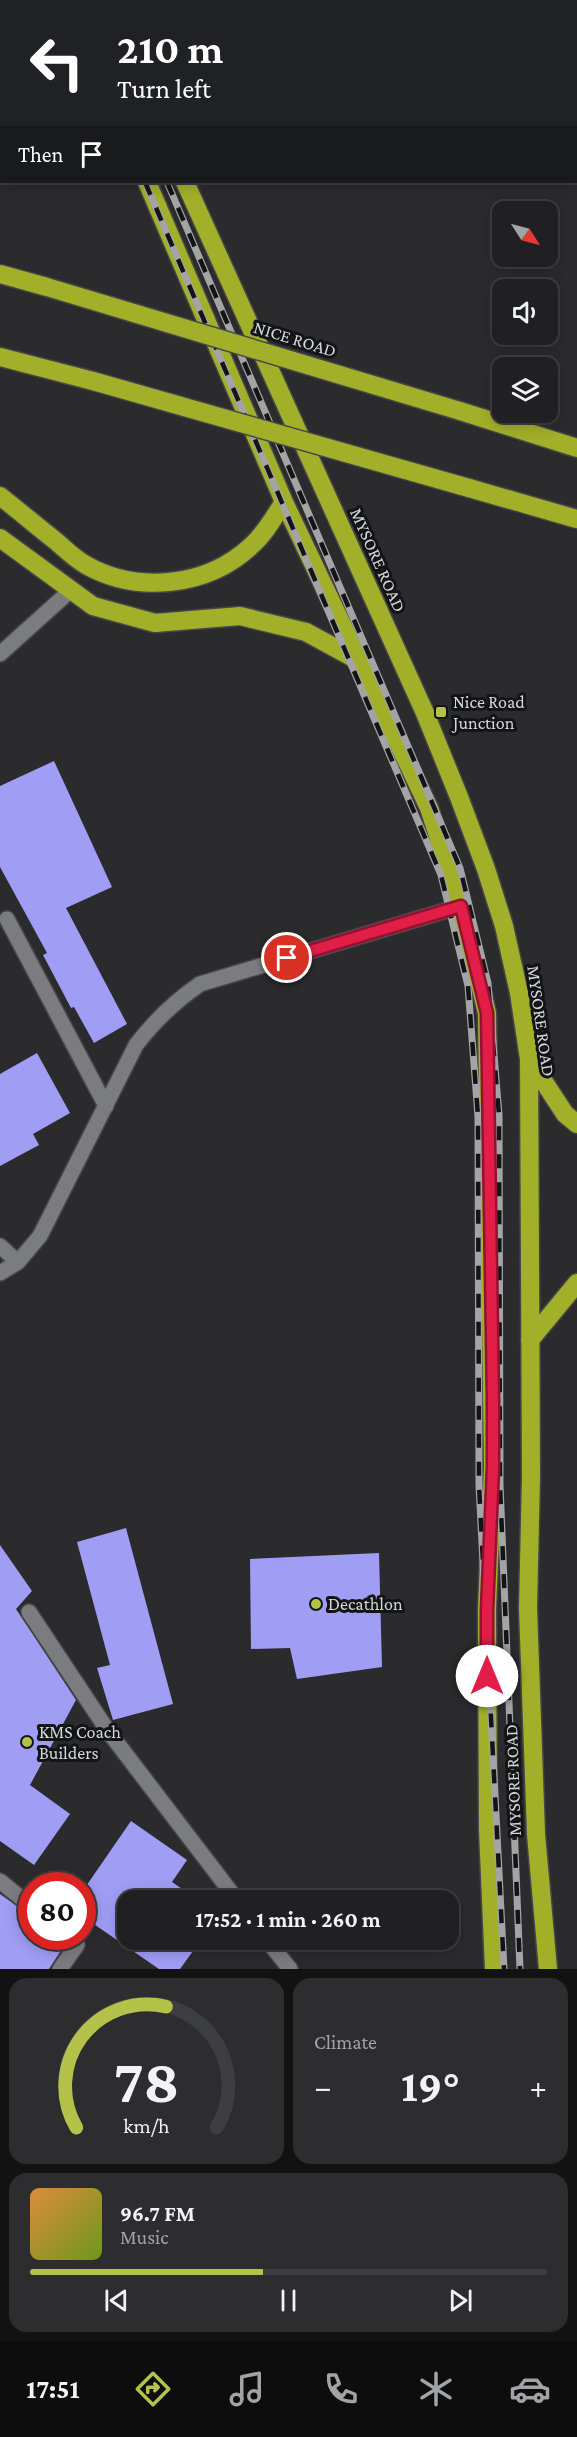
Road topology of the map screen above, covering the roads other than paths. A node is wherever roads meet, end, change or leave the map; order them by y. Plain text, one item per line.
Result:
1 (147, 183) edge
2 (185, 183) edge
3 (0, 274) edge
4 (0, 357) edge
5 (577, 448) edge
6 (0, 496) edge
7 (284, 502) junction
8 (577, 519) edge
9 (0, 537) edge
10 (71, 590) junction
11 (0, 654) edge
12 (361, 662) junction
13 (461, 906) junction
14 (8, 919) dead end
15 (529, 1059) junction
16 (106, 1106) junction
17 (577, 1124) edge
18 (0, 1246) edge
19 (18, 1262) junction
20 (0, 1273) edge
21 (577, 1283) edge
22 (530, 1340) junction
23 (29, 1612) dead end
24 (0, 1881) edge
25 (229, 1890) edge
26 (18, 1896) edge
27 (74, 1950) edge
28 (275, 1950) edge
29 (60, 1969) edge
30 (290, 1969) edge
31 (494, 1969) edge
32 (548, 1969) edge

1 - 7 highway, MYSORE ROAD
2 - 15 highway, MYSORE ROAD
3 - 5 highway, NICE ROAD, bridge
4 - 8 highway, bridge
6 - 7 highway
7 - 12 highway, MYSORE ROAD
9 - 10 highway
10 - 11 street
10 - 12 highway
12 - 13 highway, MYSORE ROAD
13 - 16 street
13 - 31 highway, MYSORE ROAD
14 - 16 street
15 - 17 highway
15 - 22 highway, MYSORE ROAD
16 - 19 street
18 - 19 street
19 - 20 street
21 - 22 highway
22 - 32 highway, MYSORE ROAD
23 - 25 street
24 - 26 street
27 - 29 street
28 - 30 street

